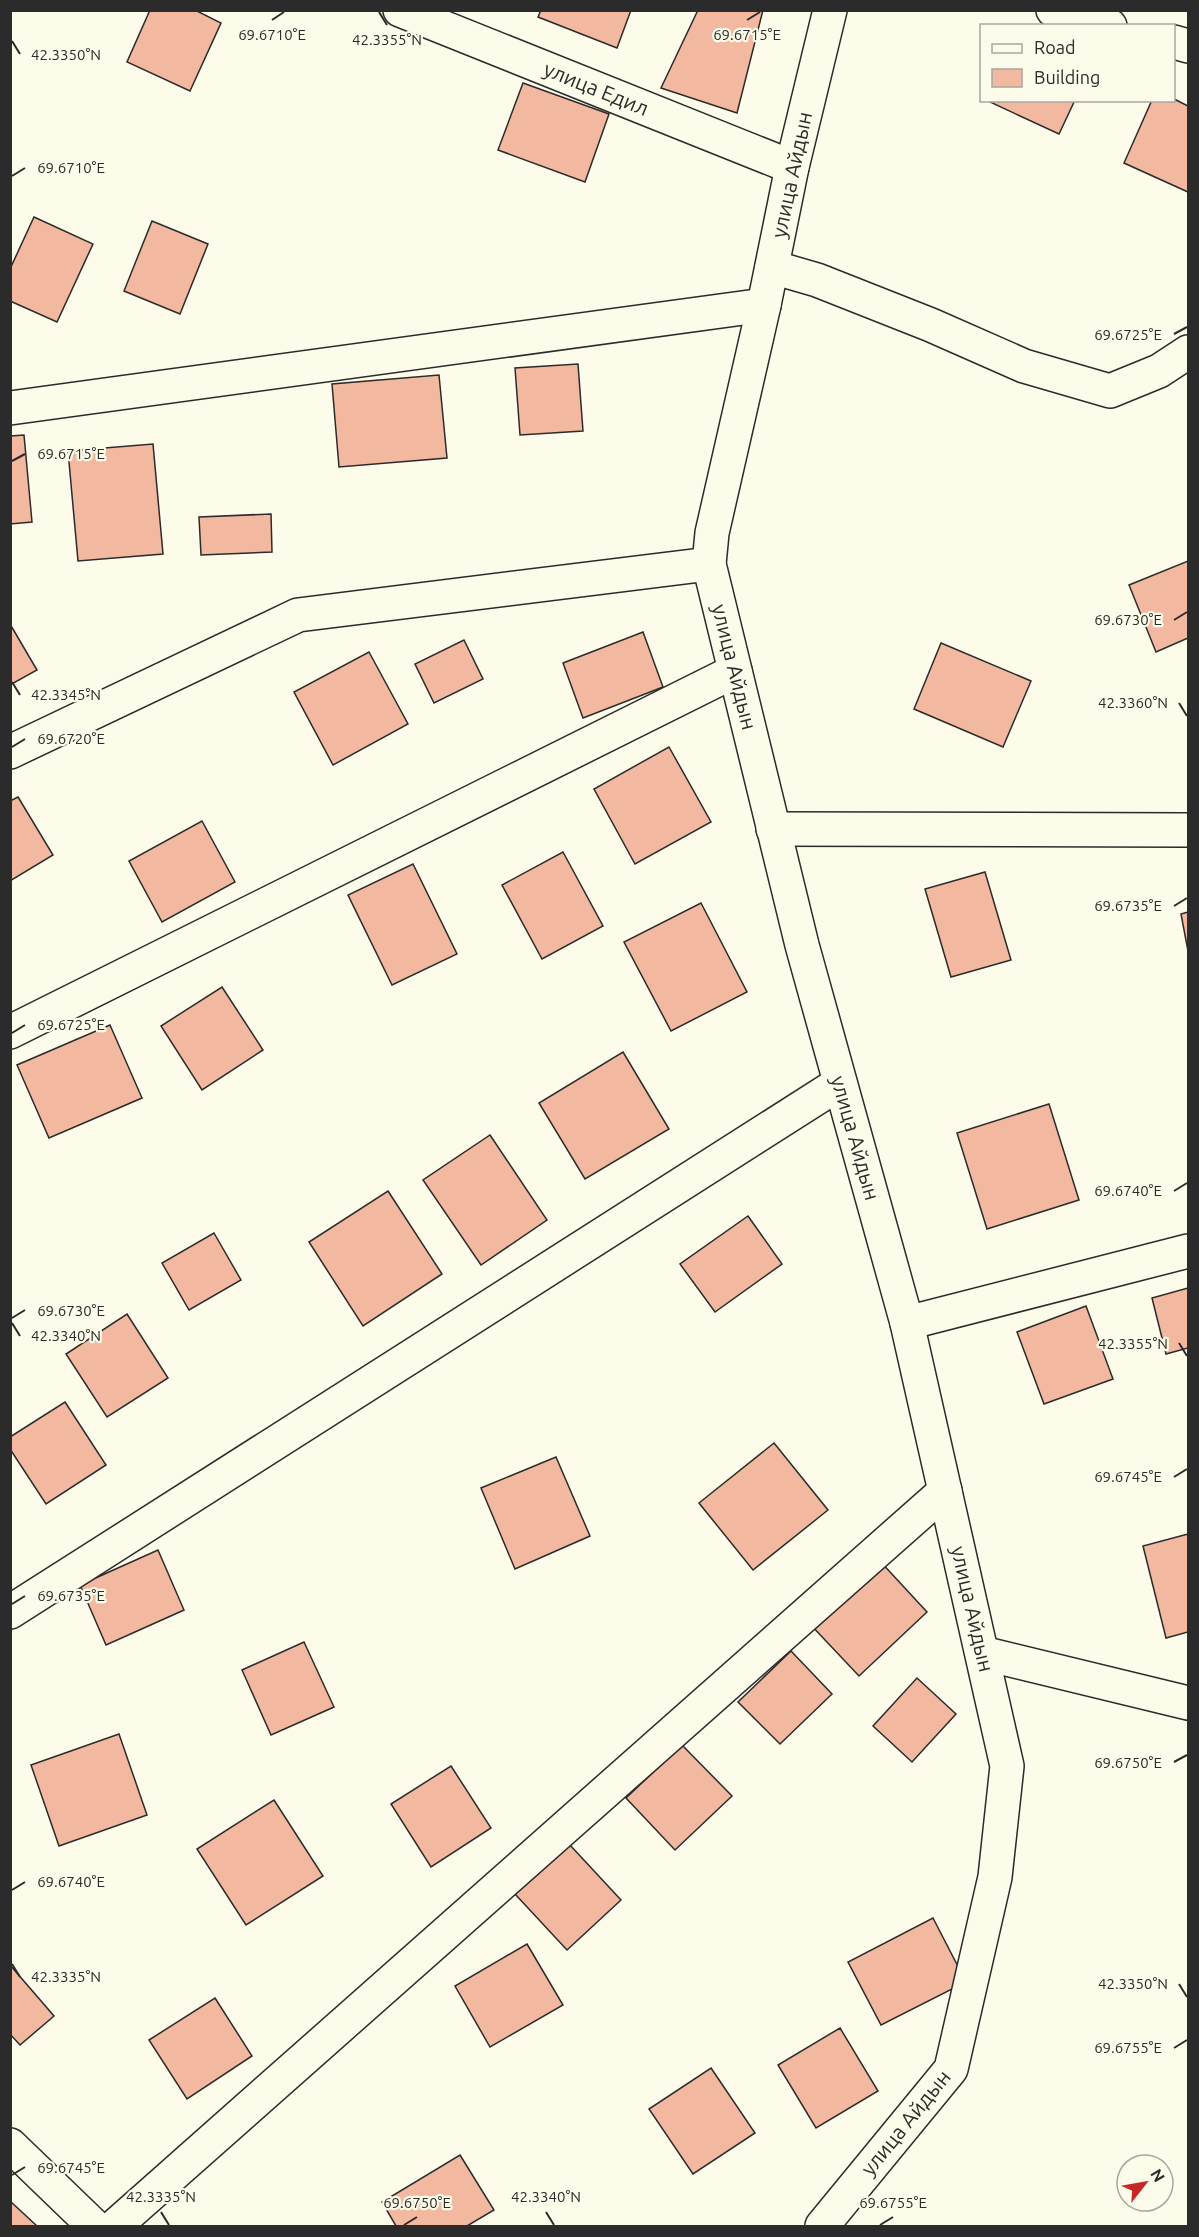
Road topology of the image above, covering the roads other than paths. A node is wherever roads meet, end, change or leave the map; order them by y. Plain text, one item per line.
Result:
1 (400, 10) edge
2 (830, 10) edge
3 (1053, 10) edge
4 (1103, 24) edge
5 (792, 166) junction
6 (772, 267) junction
7 (764, 305) junction
8 (1188, 352) edge
9 (10, 408) edge
10 (709, 564) junction
11 (735, 671) junction
12 (10, 752) edge
13 (773, 829) junction
14 (1188, 830) edge
15 (10, 1032) edge
16 (840, 1083) junction
17 (1188, 1251) edge
18 (907, 1323) junction
19 (945, 1491) junction
20 (10, 1612) edge
21 (982, 1653) junction
22 (1188, 1703) edge
23 (10, 2145) edge
24 (94, 2226) edge
25 (114, 2226) edge
26 (822, 2226) edge

1 - 5 street, улица Едил
2 - 5 street, улица Айдын
3 - 4 street
5 - 6 street, улица Айдын
6 - 7 street, улица Айдын
6 - 8 street
7 - 9 street
7 - 10 street, улица Айдын
10 - 11 street, улица Айдын
10 - 12 street
11 - 13 street, улица Айдын
11 - 15 street
13 - 14 street
13 - 16 street, улица Айдын
16 - 18 street, улица Айдын
16 - 20 street
17 - 18 street
18 - 19 street, улица Айдын
19 - 21 street, улица Айдын
19 - 25 street
21 - 22 street
21 - 26 street, улица Айдын
23 - 24 street

